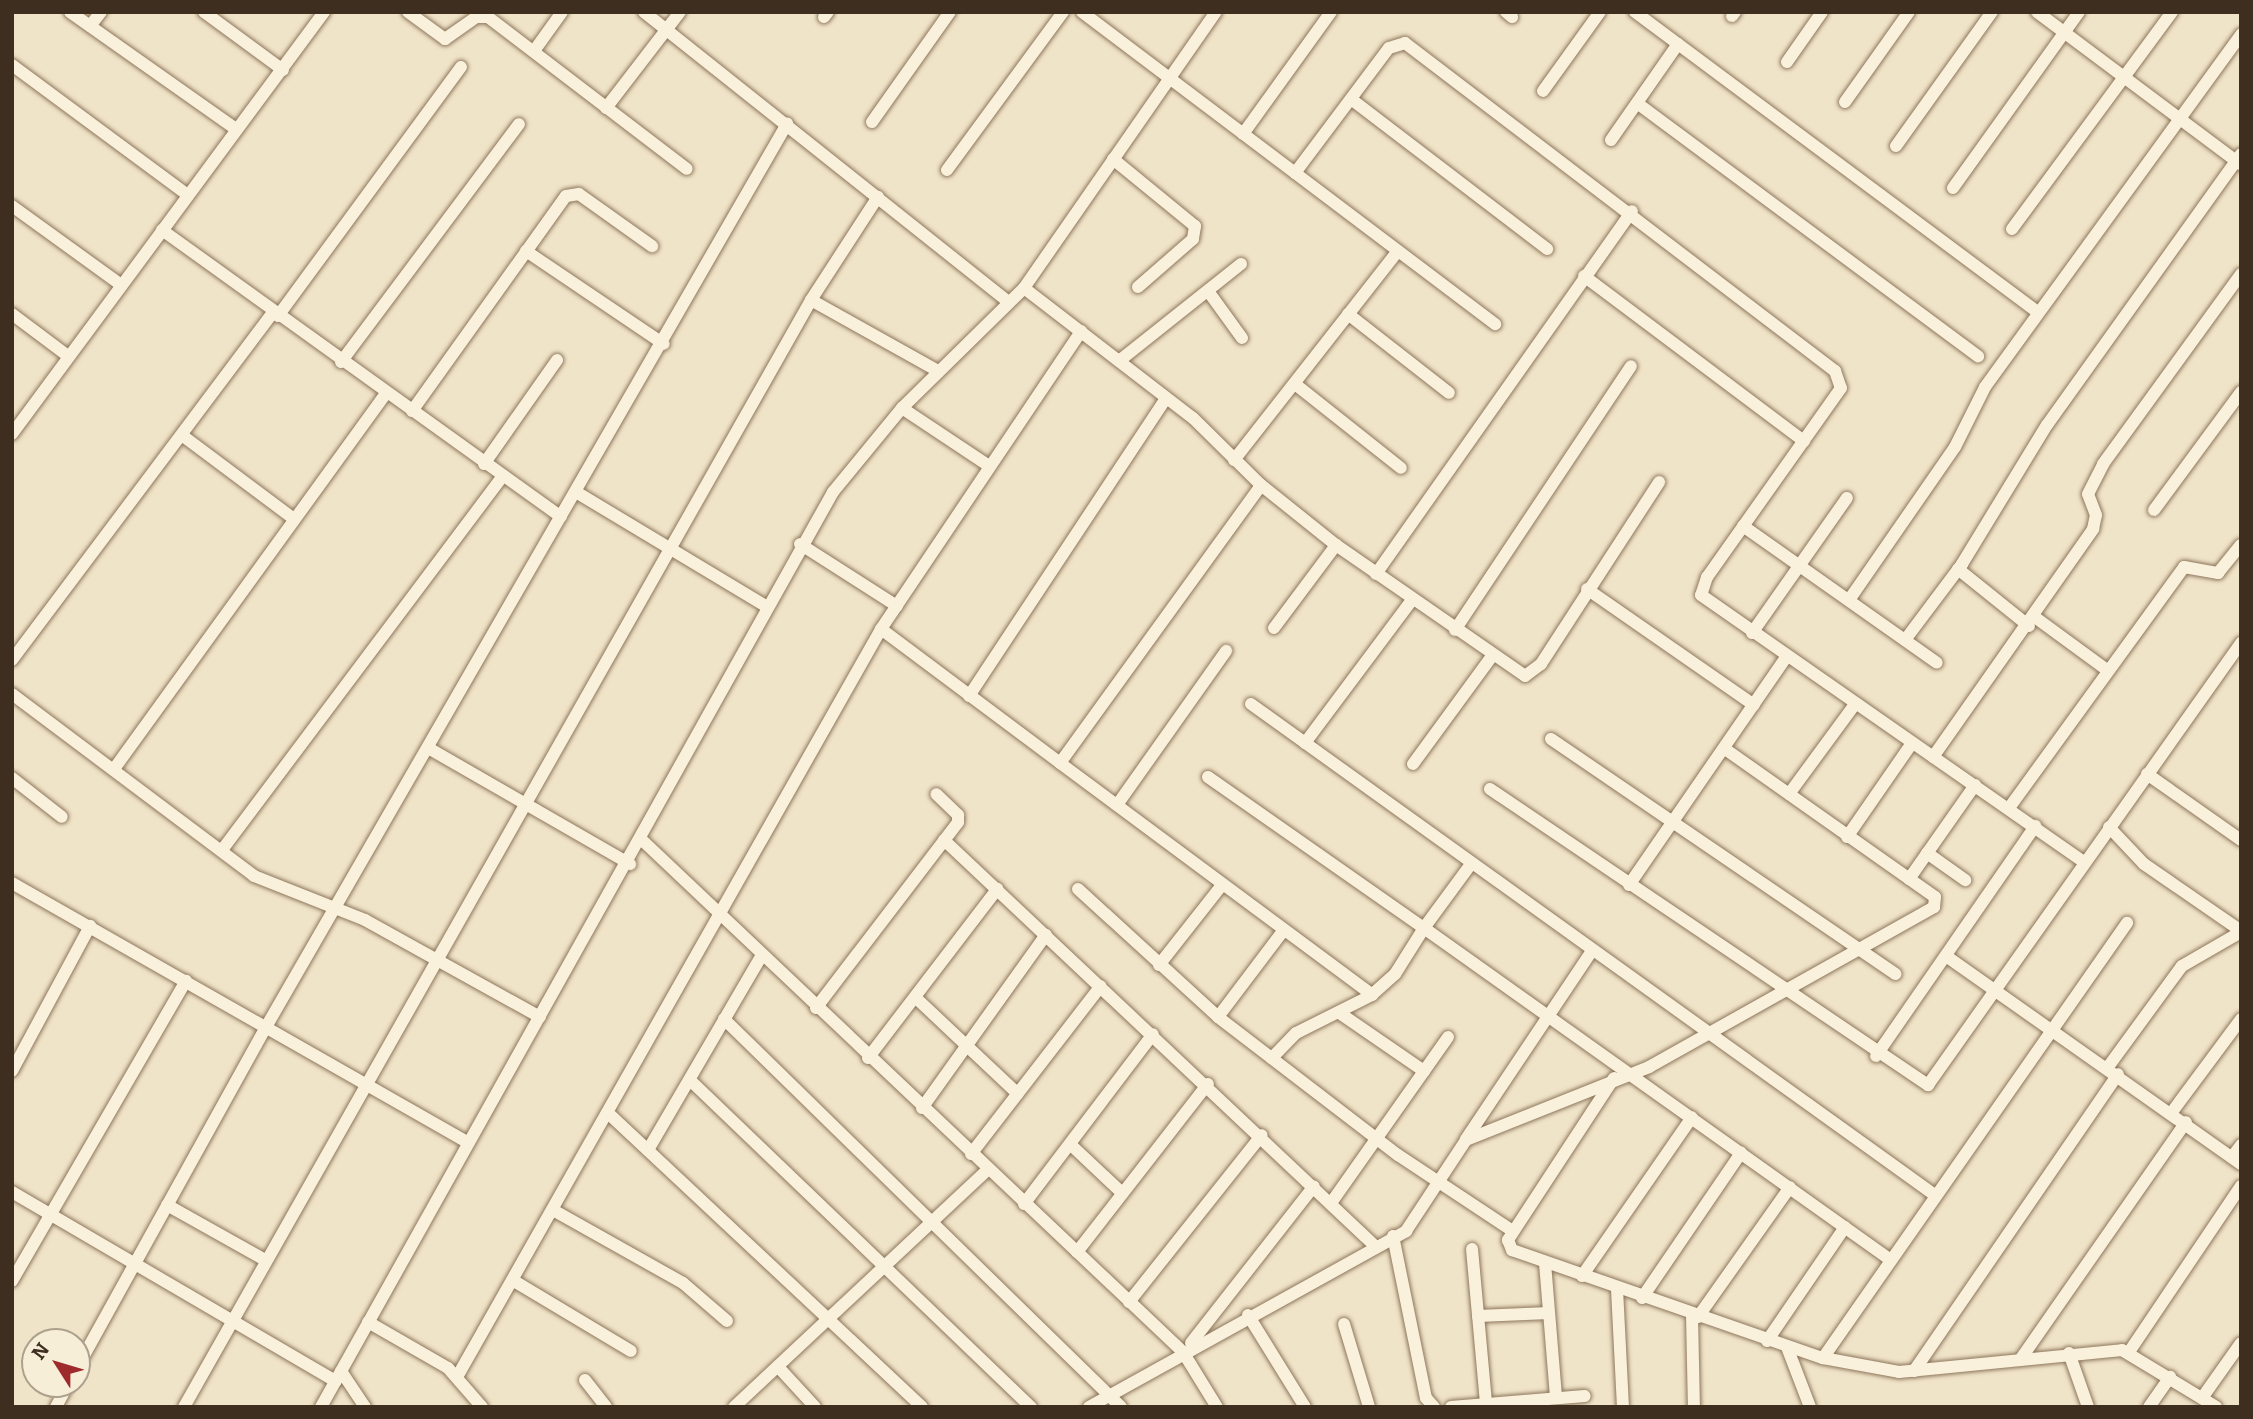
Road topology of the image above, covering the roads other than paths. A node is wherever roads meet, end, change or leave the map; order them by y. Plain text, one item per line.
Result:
1 (70, 12) edge
2 (101, 12) edge
3 (204, 12) edge
4 (324, 12) edge
5 (562, 12) edge
6 (644, 12) edge
7 (680, 12) edge
8 (950, 12) edge
9 (1063, 12) edge
10 (1082, 12) edge
11 (1216, 12) edge
12 (1331, 12) edge
13 (1600, 12) edge
14 (1635, 12) edge
15 (1822, 12) edge
16 (1909, 12) edge
17 (1992, 12) edge
18 (2036, 12) edge
19 (2079, 12) edge
20 (2172, 12) edge
21 (409, 13) edge
22 (90, 26) junction
23 (666, 29) junction
24 (2065, 32) junction
25 (2241, 34) edge
26 (1678, 44) junction
27 (534, 51) junction
28 (1787, 62) dead end
29 (12, 65) edge
30 (461, 68) dead end
31 (283, 69) junction
32 (2124, 76) junction
33 (1169, 79) junction
34 (1543, 91) dead end
35 (1351, 99) junction
36 (1845, 102) dead end
37 (1637, 103) junction
38 (606, 108) junction
39 (2177, 117) junction
40 (872, 122) dead end
41 (519, 124) dead end
42 (788, 124) junction
43 (236, 129) junction
44 (1243, 134) junction
45 (1611, 140) dead end
46 (1896, 146) dead end
47 (1113, 159) junction
48 (2239, 160) edge
49 (687, 169) dead end
50 (947, 170) dead end
51 (1295, 173) junction
52 (1954, 188) dead end
53 (188, 195) junction
54 (878, 197) junction
55 (12, 206) edge
56 (1632, 211) junction
57 (2012, 229) dead end
58 (162, 230) junction
59 (652, 246) dead end
60 (1547, 249) dead end
61 (526, 251) junction
62 (1397, 252) junction
63 (1241, 264) dead end
64 (2241, 274) edge
65 (1584, 276) junction
66 (121, 285) junction
67 (1138, 287) dead end
68 (1024, 288) junction
69 (1208, 291) junction
70 (811, 300) junction
71 (1009, 302) junction
72 (2038, 312) junction
73 (12, 314) edge
74 (275, 314) junction
75 (1348, 314) junction
76 (1495, 324) dead end
77 (1081, 331) junction
78 (1242, 338) dead end
79 (664, 344) junction
80 (68, 356) junction
81 (1978, 356) dead end
82 (557, 360) dead end
83 (1119, 361) junction
84 (341, 362) junction
85 (1631, 366) dead end
86 (938, 371) junction
87 (1295, 384) junction
88 (2241, 392) edge
89 (1449, 393) dead end
90 (385, 394) junction
91 (1166, 398) junction
92 (902, 408) junction
93 (412, 411) junction
94 (12, 434) edge
95 (183, 436) junction
96 (1804, 441) junction
97 (1234, 460) junction
98 (484, 464) junction
99 (989, 466) junction
100 (1401, 468) dead end
101 (503, 476) junction
102 (1659, 482) dead end
103 (1261, 485) junction
104 (576, 492) junction
105 (1847, 498) dead end
106 (2154, 510) dead end
107 (561, 517) junction
108 (294, 519) junction
109 (1743, 526) junction
110 (800, 544) junction
111 (1336, 545) junction
112 (2241, 545) edge
113 (666, 547) junction
114 (1800, 565) junction
115 (1958, 569) junction
116 (1376, 574) junction
117 (1587, 589) junction
118 (1412, 600) junction
119 (1849, 600) junction
120 (766, 606) junction
121 (897, 606) junction
122 (2032, 622) junction
123 (1274, 628) dead end
124 (881, 629) junction
125 (1455, 629) junction
126 (1752, 633) junction
127 (1905, 640) junction
128 (2241, 643) edge
129 (1226, 651) dead end
130 (1492, 656) junction
131 (1786, 657) junction
132 (12, 660) edge
133 (1937, 663) dead end
134 (2107, 670) junction
135 (12, 694) edge
136 (969, 696) junction
137 (1251, 704) dead end
138 (1855, 704) junction
139 (1754, 705) junction
140 (1551, 739) dead end
141 (1305, 743) junction
142 (1912, 743) junction
143 (1724, 748) junction
144 (430, 749) junction
145 (1933, 757) junction
146 (1060, 763) junction
147 (1413, 764) dead end
148 (114, 769) junction
149 (2147, 774) junction
150 (1208, 777) dead end
151 (12, 778) edge
152 (1975, 785) junction
153 (1490, 789) dead end
154 (936, 794) dead end
155 (1789, 794) junction
156 (525, 804) junction
157 (1117, 805) junction
158 (2010, 808) junction
159 (62, 817) dead end
160 (1674, 822) junction
161 (2035, 826) junction
162 (2109, 827) junction
163 (1847, 837) junction
164 (642, 840) junction
165 (944, 840) junction
166 (2241, 840) edge
167 (222, 850) junction
168 (1927, 853) junction
169 (2084, 862) junction
170 (630, 864) junction
171 (1471, 864) junction
172 (1909, 878) junction
173 (1965, 880) dead end
174 (12, 883) edge
175 (1222, 885) junction
176 (1629, 885) junction
177 (998, 889) junction
178 (1078, 889) dead end
179 (340, 908) junction
180 (720, 916) junction
181 (2127, 923) dead end
182 (90, 926) junction
183 (1424, 928) junction
184 (1283, 931) junction
185 (2241, 932) edge
186 (1046, 934) junction
187 (1858, 949) junction
188 (1591, 952) junction
189 (762, 955) junction
190 (1946, 956) junction
191 (436, 961) junction
192 (1159, 965) junction
193 (1896, 974) dead end
194 (186, 981) junction
195 (1101, 986) junction
196 (1995, 989) junction
197 (1789, 992) junction
198 (1372, 995) junction
199 (915, 997) junction
200 (816, 1009) junction
201 (1341, 1014) junction
202 (1550, 1015) junction
203 (540, 1017) junction
204 (1218, 1017) junction
205 (724, 1019) junction
206 (2241, 1019) edge
207 (266, 1027) junction
208 (2051, 1028) junction
209 (1708, 1032) junction
210 (1153, 1034) junction
211 (1448, 1037) dead end
212 (966, 1045) junction
213 (1876, 1056) junction
214 (868, 1058) junction
215 (1272, 1058) junction
216 (2113, 1070) junction
217 (12, 1071) edge
218 (1424, 1071) junction
219 (1629, 1072) junction
220 (1614, 1078) junction
221 (363, 1083) junction
222 (692, 1083) junction
223 (1208, 1084) junction
224 (1018, 1094) junction
225 (922, 1108) junction
226 (2172, 1112) junction
227 (608, 1113) junction
228 (1692, 1117) junction
229 (2186, 1122) junction
230 (1262, 1135) junction
231 (1377, 1139) junction
232 (1466, 1140) junction
233 (467, 1142) junction
234 (1070, 1144) junction
235 (2241, 1145) edge
236 (648, 1150) junction
237 (1741, 1153) junction
238 (971, 1154) junction
239 (2236, 1160) edge
240 (988, 1169) junction
241 (1440, 1184) junction
242 (1314, 1186) junction
243 (2241, 1186) edge
244 (1790, 1187) junction
245 (12, 1192) edge
246 (1122, 1193) junction
247 (1932, 1193) junction
248 (1331, 1203) junction
249 (1024, 1204) junction
250 (167, 1205) junction
251 (553, 1210) junction
252 (49, 1213) junction
253 (935, 1220) junction
254 (1845, 1227) junction
255 (1513, 1231) junction
256 (1393, 1236) junction
257 (1374, 1245) junction
258 (1472, 1249) dead end
259 (1077, 1251) junction
260 (1888, 1258) junction
261 (265, 1260) junction
262 (136, 1263) junction
263 (1545, 1263) junction
264 (882, 1268) junction
265 (1583, 1276) junction
266 (12, 1281) edge
267 (514, 1281) junction
268 (1617, 1289) junction
269 (1642, 1298) junction
270 (1129, 1302) junction
271 (1549, 1313) junction
272 (1248, 1315) junction
273 (1478, 1316) junction
274 (1695, 1316) junction
275 (233, 1318) junction
276 (727, 1321) dead end
277 (829, 1321) junction
278 (368, 1322) junction
279 (1344, 1324) dead end
280 (1767, 1341) junction
281 (91, 1343) edge
282 (2241, 1343) edge
283 (1787, 1347) junction
284 (631, 1351) dead end
285 (1185, 1351) junction
286 (2129, 1352) junction
287 (2069, 1353) junction
288 (1823, 1358) junction
289 (2020, 1360) junction
290 (781, 1370) junction
291 (1914, 1371) junction
292 (338, 1376) junction
293 (457, 1377) junction
294 (2170, 1377) junction
295 (585, 1380) dead end
296 (1115, 1394) junction
297 (1585, 1396) dead end
298 (1556, 1398) junction
299 (2202, 1398) junction
300 (1486, 1404) junction
301 (2087, 1406) edge
302 (184, 1407) edge
303 (321, 1407) edge
304 (365, 1407) edge
305 (482, 1407) edge
306 (606, 1407) edge
307 (734, 1407) edge
308 (815, 1407) edge
309 (922, 1407) edge
310 (1031, 1407) edge
311 (1089, 1407) edge
312 (1121, 1407) edge
313 (1217, 1407) edge
314 (1305, 1407) edge
315 (1370, 1407) edge
316 (1434, 1407) edge
317 (1451, 1407) edge
318 (1623, 1407) edge
319 (1694, 1407) edge
320 (1810, 1407) edge
321 (2149, 1407) edge
322 (2216, 1407) edge

1 - 22 street
2 - 22 street
3 - 31 street
4 - 31 street
5 - 27 street
6 - 23 street
7 - 23 street
8 - 40 street
9 - 50 street
10 - 33 street
11 - 33 street
12 - 44 street
13 - 34 street
14 - 26 street
15 - 28 street
16 - 36 street
17 - 46 street
18 - 24 street
19 - 24 street
20 - 32 street
21 - 27 street
22 - 43 street
23 - 38 street
23 - 42 street
24 - 32 street
24 - 52 street
25 - 39 street
26 - 37 street
26 - 72 street
27 - 38 street
29 - 53 street
30 - 74 street
31 - 43 street
32 - 39 street
32 - 57 street
33 - 44 street
33 - 47 street
35 - 51 street
35 - 56 street
35 - 60 street
37 - 45 street
37 - 81 street
38 - 49 street
39 - 48 street
39 - 72 street
41 - 84 street
42 - 54 street
42 - 79 street
43 - 53 street
44 - 51 street
47 - 67 street
47 - 68 street
48 - 115 street
51 - 62 street
53 - 58 street
54 - 70 street
54 - 71 street
55 - 66 street
56 - 65 street
56 - 96 street
58 - 66 street
58 - 74 street
59 - 61 street
61 - 79 street
61 - 93 street
62 - 75 street
62 - 76 street
63 - 69 street
64 - 122 street
65 - 96 street
65 - 116 street
66 - 80 street
68 - 71 street
68 - 77 street
69 - 78 street
69 - 83 street
70 - 86 street
70 - 113 street
71 - 86 street
72 - 119 street
73 - 80 street
74 - 84 street
74 - 95 street
75 - 87 street
75 - 89 street
77 - 83 street
77 - 99 street
79 - 104 street
80 - 94 street
82 - 98 street
83 - 91 street
84 - 90 street
85 - 125 street
86 - 92 street
87 - 97 street
87 - 100 street
88 - 106 street
90 - 93 street
90 - 108 street
91 - 97 street
91 - 136 street
92 - 99 street
92 - 110 street
93 - 98 street
95 - 108 street
95 - 132 street
96 - 109 street
97 - 103 street
98 - 101 street
99 - 121 street
101 - 107 street
101 - 167 street
102 - 117 street
103 - 111 street
103 - 146 street
104 - 107 street
104 - 113 street
105 - 114 street
107 - 144 street
108 - 148 street
109 - 114 street
109 - 126 street
110 - 120 street
110 - 121 street
111 - 116 street
111 - 123 street
112 - 134 street
113 - 120 street
113 - 156 street
114 - 119 street
114 - 126 street
115 - 122 street
115 - 127 street
116 - 118 street
117 - 130 street
117 - 139 street
118 - 125 street
118 - 141 street
119 - 127 street
120 - 164 street
121 - 124 street
122 - 134 street
122 - 145 street
124 - 136 street
124 - 180 street
125 - 130 street
126 - 131 street
127 - 133 street
128 - 149 street
129 - 157 street
130 - 147 street
131 - 138 street
131 - 139 street
134 - 158 street
135 - 148 street
136 - 146 street
137 - 141 street
138 - 142 street
138 - 155 street
139 - 143 street
140 - 160 street
141 - 171 street
142 - 145 street
142 - 163 street
143 - 155 street
143 - 160 street
144 - 156 street
144 - 179 street
145 - 152 street
146 - 157 street
148 - 167 street
149 - 162 street
149 - 166 street
150 - 183 street
151 - 159 street
152 - 158 street
152 - 168 street
153 - 176 street
154 - 165 street
155 - 163 street
156 - 170 street
156 - 191 street
157 - 175 street
158 - 161 street
160 - 176 street
160 - 187 street
161 - 169 street
161 - 190 street
162 - 169 street
162 - 185 street
163 - 172 street
164 - 170 street
164 - 180 street
165 - 177 street
165 - 200 street
167 - 179 street
168 - 172 street
168 - 173 street
169 - 196 street
170 - 203 street
171 - 183 street
171 - 188 street
172 - 187 street
174 - 182 street
175 - 184 street
175 - 192 street
176 - 197 street
177 - 186 street
177 - 199 street
178 - 192 street
179 - 191 street
179 - 207 street
180 - 189 street
180 - 227 street
181 - 208 street
182 - 194 street
182 - 217 street
183 - 198 street
183 - 202 street
184 - 198 street
184 - 204 street
185 - 216 street
186 - 195 street
186 - 212 street
187 - 193 street
187 - 197 street
188 - 202 street
188 - 209 street
189 - 200 street
189 - 205 street
190 - 196 street
190 - 213 street
191 - 203 street
191 - 221 street
192 - 204 street
194 - 207 street
194 - 252 street
195 - 210 street
195 - 224 street
196 - 208 street
196 - 213 street
197 - 209 street
197 - 213 street
198 - 201 street
199 - 212 street
199 - 214 street
200 - 214 street
201 - 215 street
201 - 218 street
202 - 219 street
202 - 232 street
203 - 233 street
204 - 215 street
205 - 222 street
205 - 253 street
206 - 226 street
207 - 221 street
207 - 250 street
208 - 216 street
208 - 247 street
209 - 219 street
209 - 247 street
210 - 223 street
210 - 234 street
211 - 218 street
212 - 224 street
212 - 225 street
214 - 225 street
215 - 231 street
216 - 226 street
216 - 291 street
218 - 231 street
219 - 220 street
219 - 228 street
220 - 232 street
220 - 255 street
221 - 233 street
221 - 261 street
222 - 236 street
222 - 264 street
223 - 230 street
223 - 246 street
224 - 238 street
225 - 238 street
226 - 229 street
227 - 236 street
227 - 251 street
228 - 237 street
228 - 265 street
229 - 239 street
229 - 289 street
230 - 242 street
230 - 270 street
231 - 241 street
231 - 248 street
232 - 241 street
233 - 278 street
234 - 246 street
234 - 249 street
235 - 239 street
236 - 277 street
237 - 244 street
237 - 269 street
238 - 240 street
240 - 249 street
240 - 253 street
241 - 255 street
241 - 256 street
242 - 248 street
242 - 285 street
243 - 286 street
244 - 254 street
244 - 274 street
245 - 252 street
246 - 259 street
247 - 260 street
248 - 257 street
249 - 259 street
250 - 261 street
250 - 262 street
251 - 267 street
251 - 276 street
252 - 262 street
252 - 266 street
253 - 264 street
253 - 296 street
254 - 260 street
254 - 280 street
255 - 263 street
256 - 257 street
256 - 316 street
257 - 272 street
258 - 273 street
259 - 270 street
260 - 288 street
261 - 275 street
262 - 275 street
262 - 281 street
263 - 265 street
263 - 271 street
264 - 277 street
264 - 310 street
265 - 268 street
267 - 284 street
267 - 293 street
268 - 269 street
268 - 318 street
269 - 274 street
270 - 285 street
271 - 273 street
271 - 298 street
272 - 285 street
272 - 314 street
273 - 300 street
274 - 280 street
274 - 319 street
275 - 292 street
275 - 302 street
277 - 290 street
277 - 309 street
278 - 292 street
278 - 293 street
279 - 315 street
280 - 283 street
282 - 299 street
283 - 288 street
283 - 320 street
285 - 296 street
285 - 313 street
286 - 287 street
286 - 294 street
287 - 289 street
287 - 301 street
288 - 291 street
289 - 291 street
290 - 307 street
290 - 308 street
292 - 303 street
292 - 304 street
293 - 305 street
294 - 299 street
294 - 321 street
295 - 306 street
296 - 311 street
296 - 312 street
297 - 298 street
298 - 300 street
299 - 322 street
300 - 317 street

